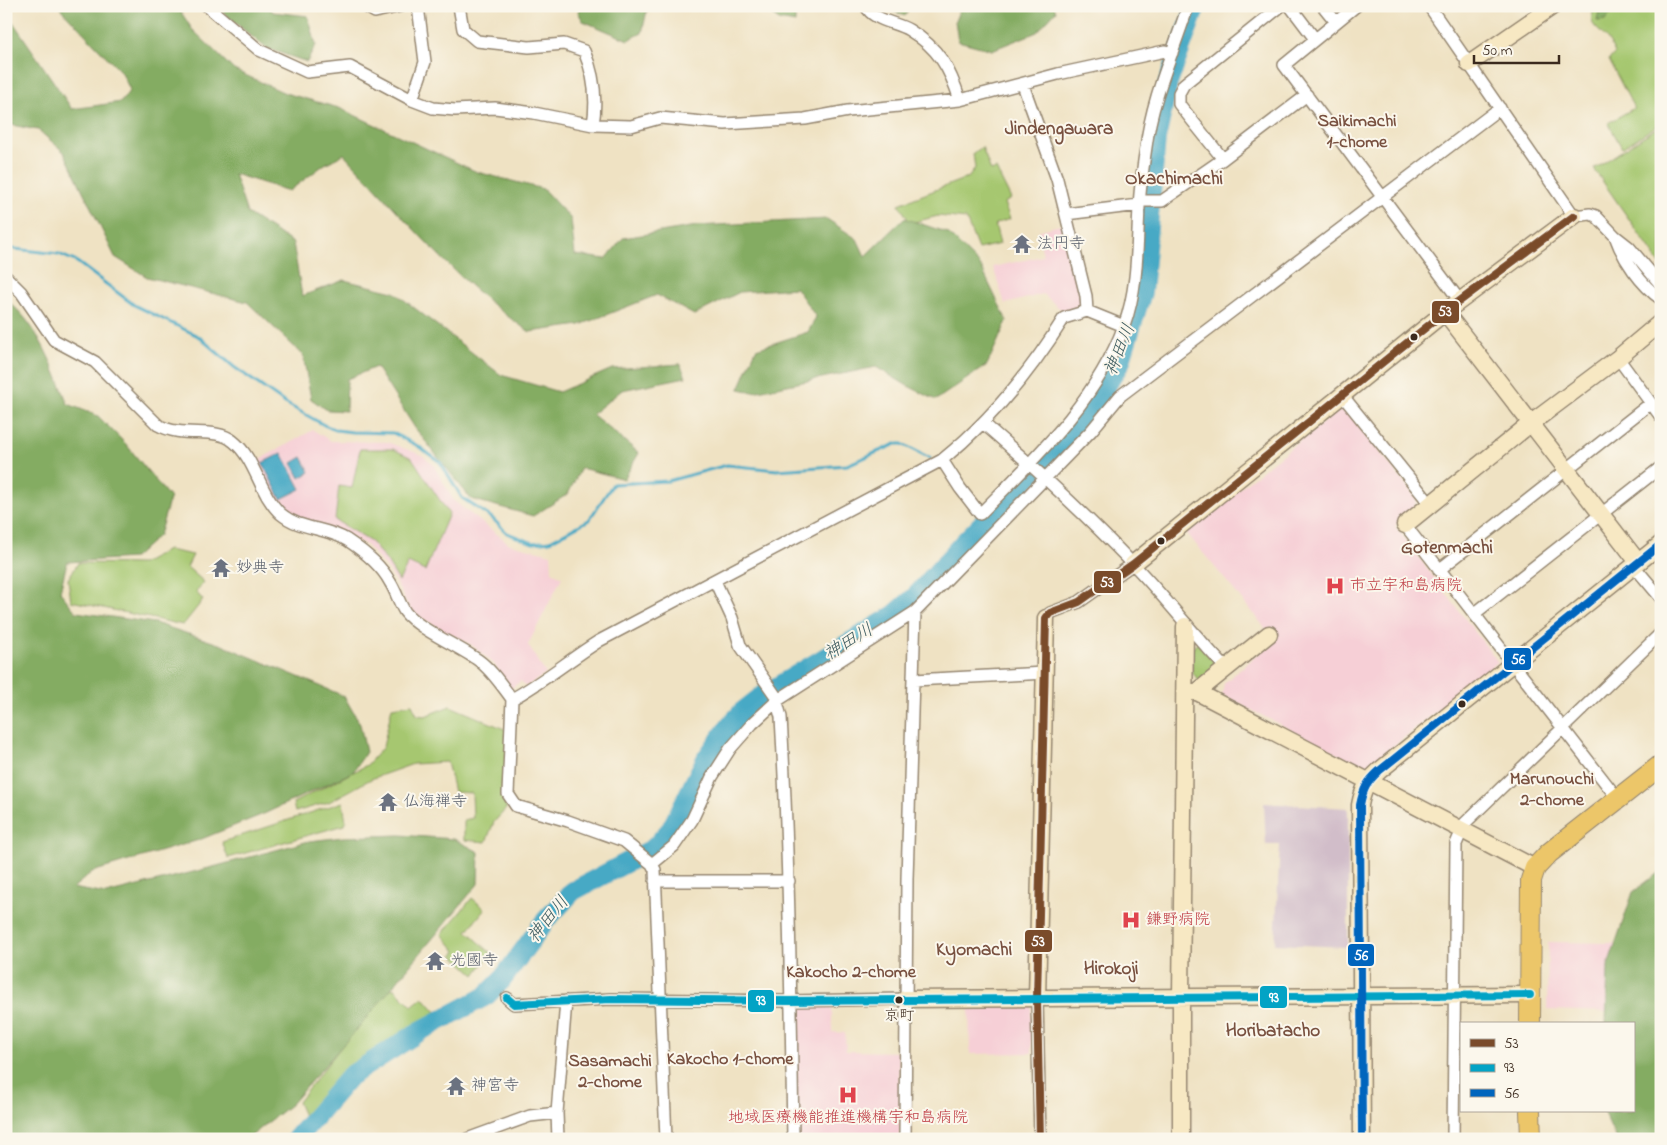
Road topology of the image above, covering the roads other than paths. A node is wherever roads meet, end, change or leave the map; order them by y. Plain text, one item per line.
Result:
1 (207, 6) edge
2 (365, 6) edge
3 (401, 6) edge
4 (418, 6) edge
5 (459, 6) edge
6 (866, 6) edge
7 (1188, 6) edge
8 (1281, 6) edge
9 (1290, 6) edge
10 (1324, 6) edge
11 (1356, 6) edge
12 (1428, 6) edge
13 (1553, 6) edge
14 (1336, 22) junction
15 (1315, 39) junction
16 (1172, 52) junction
17 (1469, 64) junction
18 (1023, 85) junction
19 (1307, 95) junction
20 (412, 100) junction
21 (960, 100) junction
22 (1500, 108) junction
23 (593, 125) junction
24 (1223, 159) junction
25 (1382, 197) junction
26 (1141, 203) junction
27 (1066, 214) junction
28 (1574, 216) junction
29 (1615, 236) junction
30 (6, 277) edge
31 (1661, 285) edge
32 (1661, 299) edge
33 (1460, 301) junction
34 (1087, 311) junction
35 (1445, 312) junction
36 (1661, 322) edge
37 (1124, 326) junction
38 (1618, 358) junction
39 (1342, 394) junction
40 (1650, 403) junction
41 (1661, 417) edge
42 (983, 423) junction
43 (1530, 424) junction
44 (942, 460) junction
45 (1031, 465) junction
46 (1661, 467) edge
47 (1567, 471) junction
48 (1043, 477) junction
49 (1431, 505) junction
50 (1601, 516) junction
51 (1404, 525) joint
52 (1661, 544) edge
53 (1133, 564) junction
54 (1636, 564) junction
55 (1439, 570) junction
56 (715, 580) junction
57 (1661, 598) edge
58 (915, 612) junction
59 (1474, 614) junction
60 (1046, 618) joint
61 (1186, 626) junction
62 (1661, 632) edge
63 (1269, 634) dead end
64 (1512, 663) junction
65 (1226, 668) junction
66 (1045, 673) junction
67 (914, 680) junction
68 (1191, 692) junction
69 (774, 694) junction
70 (512, 700) junction
71 (1563, 729) junction
72 (1661, 765) edge
73 (1367, 782) junction
74 (1618, 799) junction
75 (1461, 831) junction
76 (649, 862) junction
77 (1535, 868) junction
78 (654, 881) junction
79 (789, 882) junction
80 (1181, 996) junction
81 (1360, 996) junction
82 (1530, 996) junction
83 (1454, 997) junction
84 (507, 998) dead end
85 (660, 998) junction
86 (905, 998) junction
87 (1037, 998) junction
88 (566, 1001) junction
89 (789, 1001) junction
90 (1530, 1022) edge
91 (1530, 1112) edge
92 (557, 1113) junction
93 (466, 1139) edge
94 (558, 1139) edge
95 (666, 1139) edge
96 (793, 1139) edge
97 (905, 1139) edge
98 (1040, 1139) edge
99 (1181, 1139) edge
100 (1362, 1139) edge
101 (1453, 1139) edge
102 (1531, 1139) edge

1 - 20 street
2 - 3 street
4 - 20 street
5 - 23 street
6 - 21 street
7 - 16 street
8 - 24 street
9 - 15 street
10 - 14 street
11 - 14 street
12 - 17 street
13 - 17 street
14 - 15 street
15 - 19 street
16 - 18 street
16 - 26 street
17 - 22 street
18 - 21 street
18 - 27 street
19 - 24 street
19 - 25 street
20 - 23 street
21 - 23 street
22 - 25 street
22 - 28 street
24 - 26 street
25 - 33 street
25 - 48 street
26 - 27 street
26 - 37 street
27 - 34 street
28 - 29 street
28 - 33 street
29 - 31 street
29 - 32 street
30 - 70 street
33 - 35 street
34 - 37 street
34 - 42 street
35 - 39 street
35 - 43 street
36 - 38 street
37 - 45 street
38 - 40 street
38 - 43 street
39 - 49 street
39 - 53 street
40 - 41 street
40 - 47 street
42 - 44 street
42 - 45 street
43 - 47 street
43 - 49 street
44 - 45 street
44 - 56 street
45 - 48 street
46 - 50 street
47 - 50 street
47 - 55 street
48 - 53 street
48 - 58 street
49 - 51 street
50 - 54 street
50 - 59 street
51 - 55 street
52 - 54 street
53 - 60 street
53 - 61 street
54 - 57 street
54 - 64 street
55 - 59 street
56 - 69 street
56 - 70 street
58 - 67 street
58 - 69 street
59 - 64 street
60 - 66 street
61 - 65 street
61 - 68 street
62 - 71 street
63 - 65 street
64 - 71 street
64 - 73 street
65 - 68 street
66 - 67 street
66 - 87 street
67 - 86 street
68 - 73 street
68 - 80 street
69 - 76 street
69 - 79 street
70 - 76 street
71 - 74 street
71 - 75 street
72 - 74 highway
73 - 75 street
73 - 81 street
74 - 77 highway
75 - 77 street
75 - 83 street
76 - 78 street
77 - 82 highway
78 - 79 street
78 - 85 street
79 - 89 street
80 - 81 street
80 - 87 street
80 - 99 street
81 - 83 street
81 - 100 street
82 - 83 street
82 - 90 highway
83 - 101 street
84 - 88 street
85 - 88 street
85 - 89 street
85 - 95 street
86 - 87 street
86 - 89 street
86 - 97 street
87 - 98 street
88 - 92 street
89 - 96 street
91 - 102 highway
92 - 93 street
92 - 94 street

